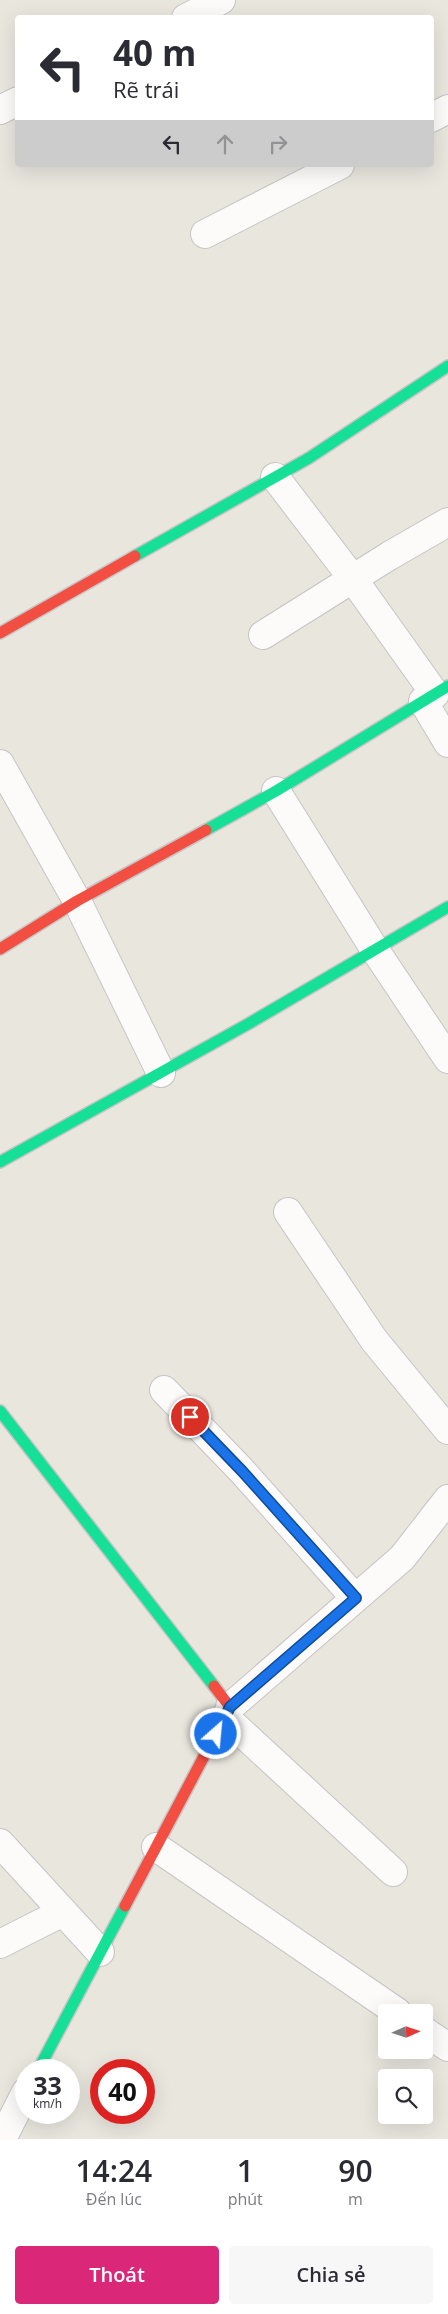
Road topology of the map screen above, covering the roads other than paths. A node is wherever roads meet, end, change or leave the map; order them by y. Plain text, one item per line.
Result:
1 (221, 0) edge
2 (192, 15) edge
3 (15, 103) edge
4 (448, 109) edge
5 (0, 110) edge
6 (434, 116) edge
7 (336, 167) edge
8 (205, 234) dead end
9 (448, 366) edge
10 (275, 477) junction
11 (448, 522) edge
12 (353, 579) junction
13 (0, 633) edge
14 (263, 635) dead end
15 (435, 694) edge
16 (448, 743) edge
17 (0, 764) edge
18 (276, 791) junction
19 (77, 901) junction
20 (448, 907) edge
21 (0, 949) edge
22 (375, 950) junction
23 (448, 1059) edge
24 (161, 1073) junction
25 (0, 1162) edge
26 (288, 1212) dead end
27 (164, 1390) dead end
28 (0, 1411) edge
29 (448, 1430) edge
30 (448, 1499) edge
31 (356, 1598) junction
32 (227, 1712) junction
33 (0, 1843) edge
34 (156, 1847) junction
35 (393, 1872) dead end
36 (63, 1912) junction
37 (0, 1944) edge
38 (100, 1952) junction
39 (385, 2004) edge
40 (433, 2037) edge
41 (448, 2047) edge
42 (44, 2059) edge
43 (15, 2122) edge
44 (10, 2136) edge

1 - 2 street
3 - 5 street
4 - 6 street
7 - 8 street
9 - 10 street
10 - 12 street
10 - 13 street
11 - 12 street
12 - 14 street
12 - 15 street
15 - 16 street
15 - 18 street
17 - 19 street
18 - 19 street
18 - 22 street
19 - 21 street
19 - 24 street
20 - 22 street
22 - 23 street
22 - 24 street
24 - 25 street
26 - 29 street
27 - 31 street
28 - 32 street
30 - 31 street
31 - 32 street
32 - 34 street
32 - 35 street
33 - 36 street
34 - 38 street
34 - 39 street
36 - 37 street
36 - 38 street
38 - 42 street
40 - 41 street
43 - 44 street

